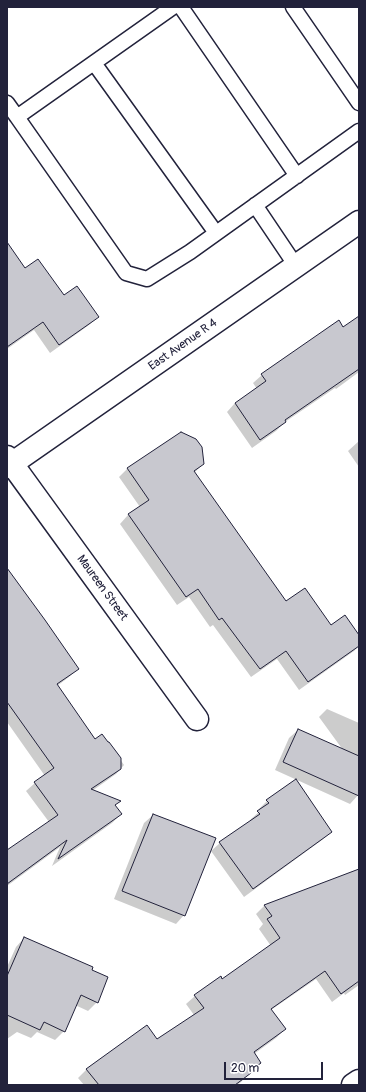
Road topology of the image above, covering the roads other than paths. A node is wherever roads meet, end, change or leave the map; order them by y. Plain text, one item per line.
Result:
1 (173, 7) edge
2 (181, 7) edge
3 (293, 7) edge
4 (94, 63) junction
5 (7, 103) edge
6 (359, 103) edge
7 (17, 118) junction
8 (359, 131) edge
9 (296, 176) junction
10 (255, 205) junction
11 (359, 222) edge
12 (216, 233) junction
13 (296, 266) junction
14 (9, 463) edge
15 (197, 719) dead end
16 (359, 1081) edge
17 (353, 1085) edge

1 - 4 lane
2 - 9 lane
3 - 6 lane
4 - 7 lane
4 - 12 lane
5 - 7 lane
7 - 12 lane
8 - 9 lane
9 - 10 lane
10 - 12 lane
10 - 13 lane
11 - 13 street, East Avenue R 4
13 - 14 street, East Avenue R 4
14 - 15 street, Maureen Street
16 - 17 street

